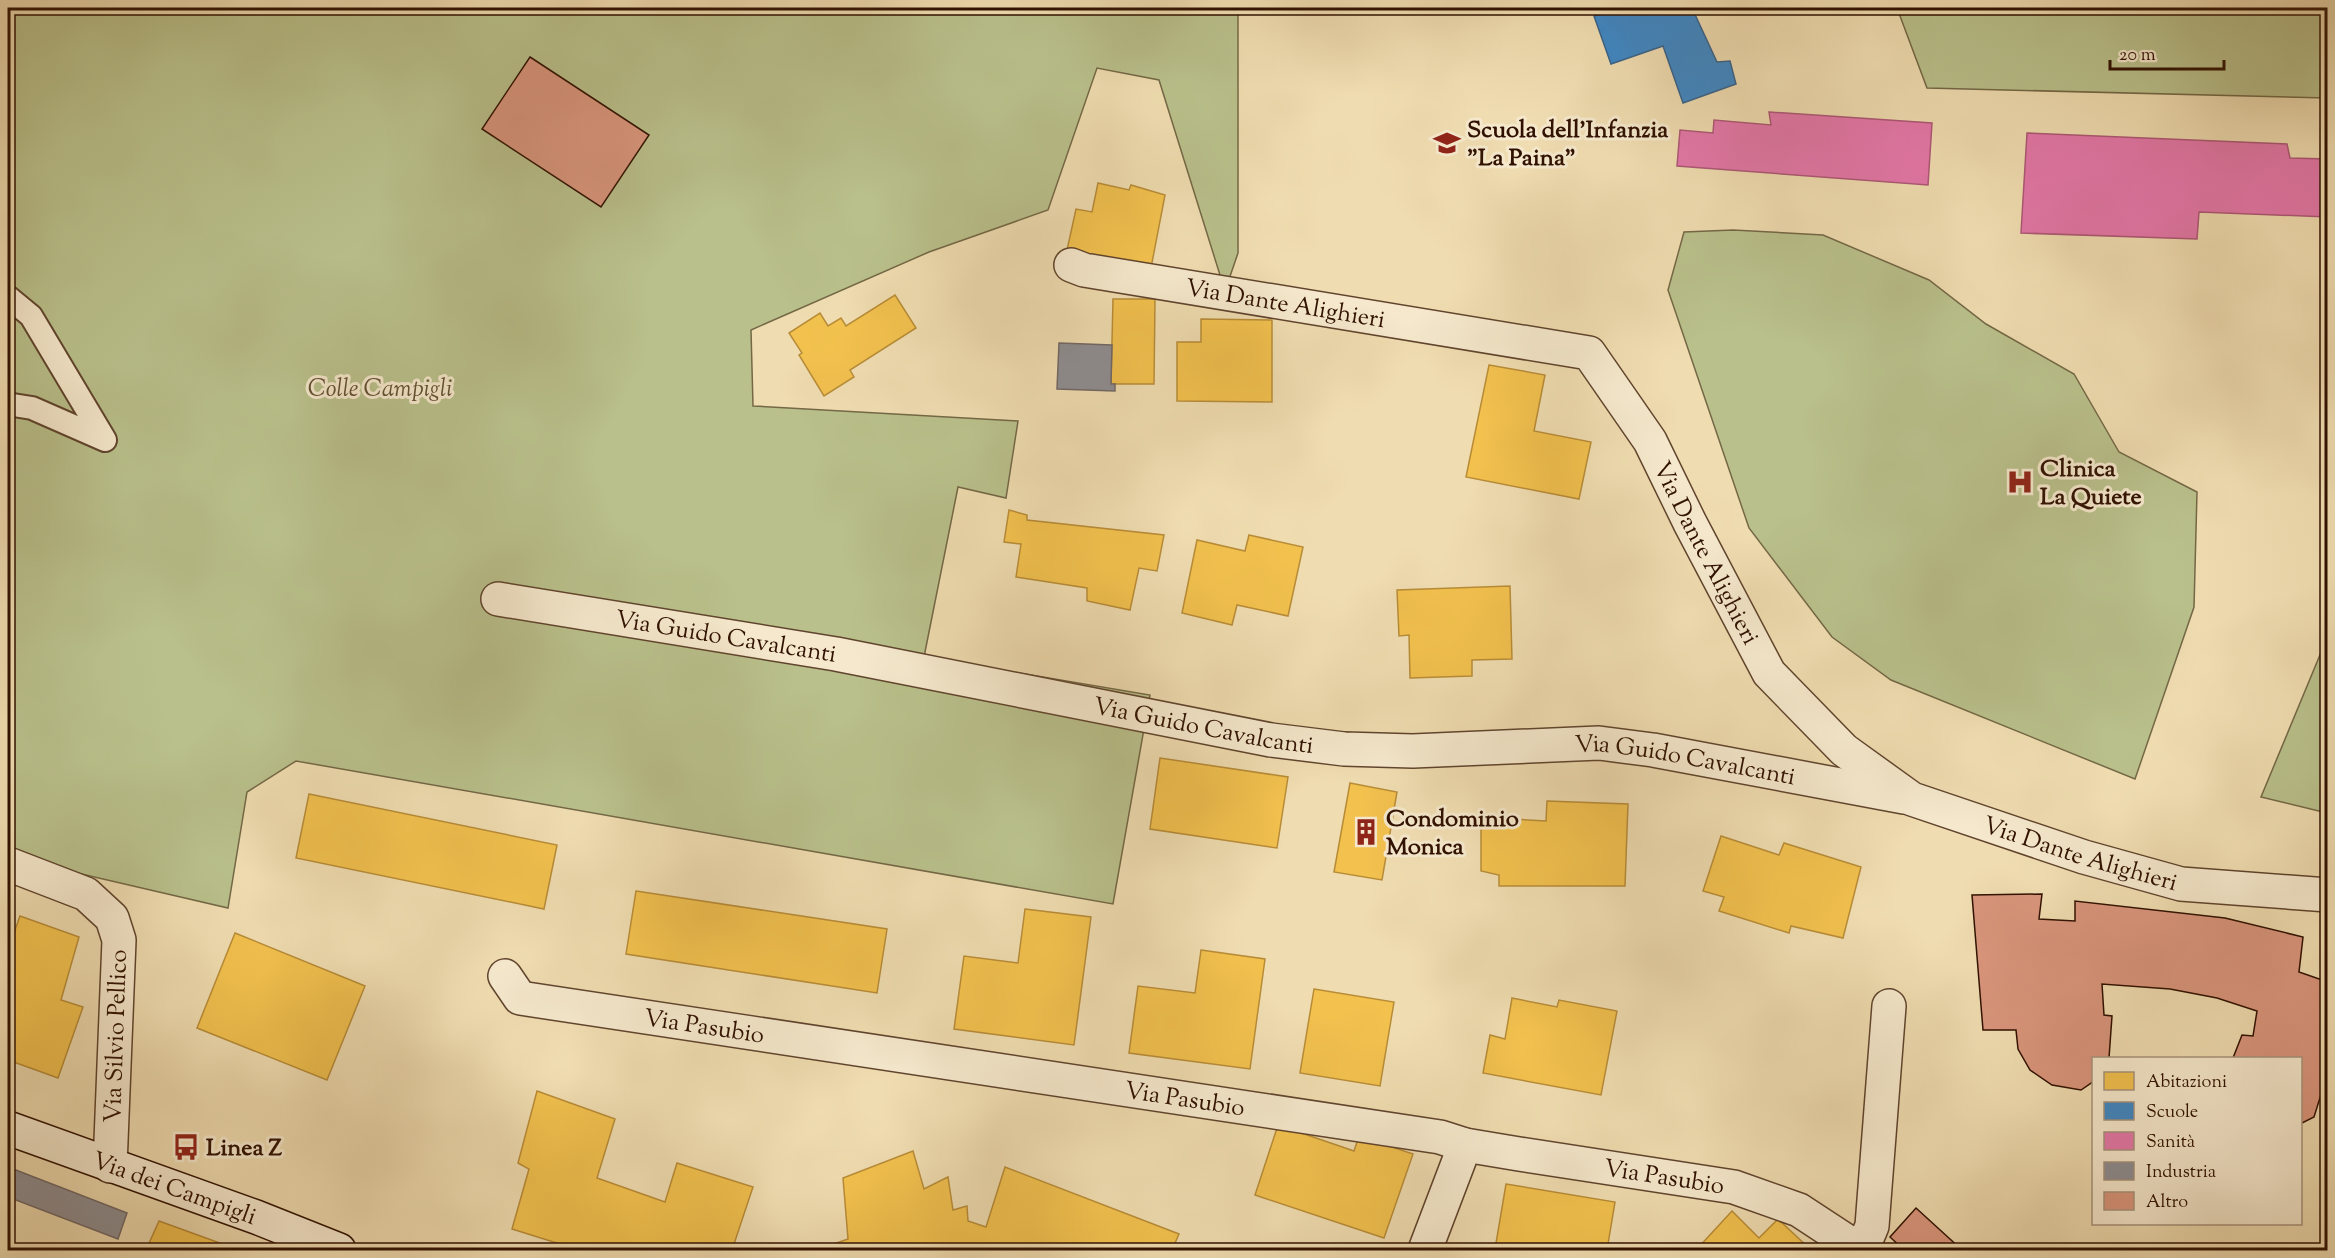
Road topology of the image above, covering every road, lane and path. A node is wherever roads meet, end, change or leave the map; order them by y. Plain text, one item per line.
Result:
1 (1071, 265) dead end
2 (8, 297) edge
3 (13, 405) dead end
4 (498, 599) dead end
5 (1912, 799) junction
6 (8, 864) edge
7 (2328, 895) edge
8 (505, 976) dead end
9 (1889, 1006) dead end
10 (8, 1128) edge
11 (1465, 1145) junction
12 (110, 1166) junction
13 (339, 1251) edge
14 (1425, 1251) edge
15 (1861, 1251) edge

1 - 5 street, Via Dante Alighieri
2 - 3 lane
4 - 5 street, Via Guido Cavalcanti
5 - 7 street, Via Dante Alighieri
6 - 12 street, Via Silvio Pellico
8 - 11 street, Via Pasubio
9 - 15 street, Via Pasubio
10 - 12 street, Via dei Campigli
11 - 14 street
11 - 15 street, Via Pasubio
12 - 13 street, Via dei Campigli

